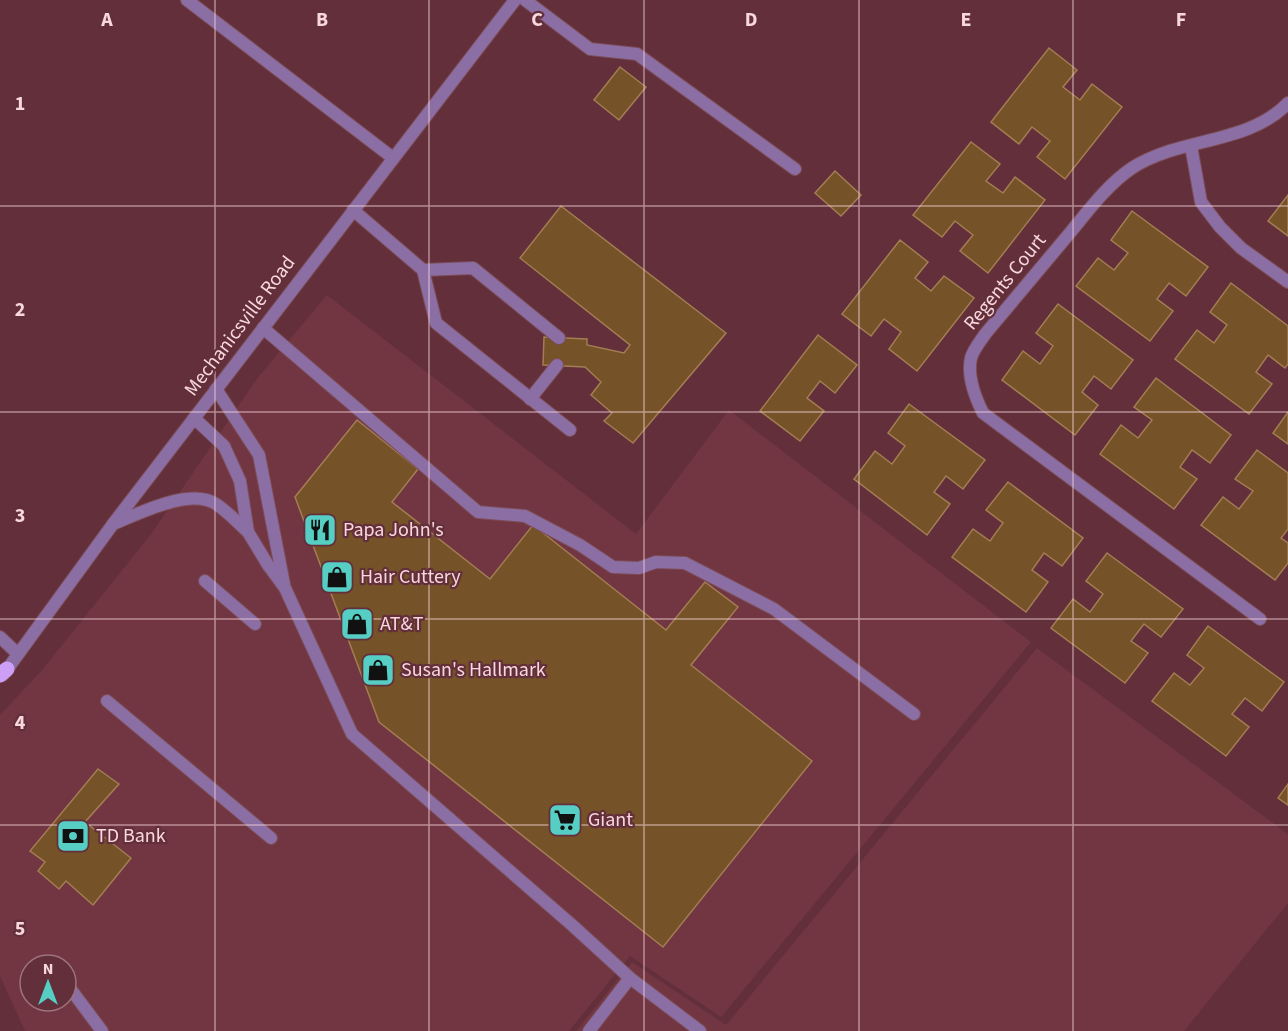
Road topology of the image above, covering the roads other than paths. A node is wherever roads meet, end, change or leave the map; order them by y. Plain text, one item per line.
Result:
1 (187, 0) edge
2 (515, 0) edge
3 (525, 0) edge
4 (1288, 103) edge
5 (1191, 146) junction
6 (393, 158) junction
7 (795, 169) dead end
8 (352, 210) junction
9 (423, 270) junction
10 (1288, 282) edge
11 (263, 328) junction
12 (558, 338) dead end
13 (557, 365) dead end
14 (216, 389) junction
15 (530, 399) junction
16 (194, 418) junction
17 (570, 430) dead end
18 (113, 524) junction
19 (248, 532) junction
20 (205, 581) dead end
21 (285, 588) junction
22 (1260, 619) dead end
23 (255, 624) dead end
24 (0, 637) edge
25 (18, 654) junction
26 (2, 672) edge
27 (107, 701) dead end
28 (914, 714) dead end
29 (271, 838) dead end
30 (630, 978) junction
31 (78, 999) edge
32 (102, 1031) edge
33 (589, 1031) edge
34 (700, 1031) edge

1 - 6 street
2 - 6 street, Mechanicsville Road
3 - 7 street
4 - 5 street, Regents Court
5 - 10 street
5 - 22 street, Regents Court
6 - 8 street, Mechanicsville Road
8 - 9 street
8 - 11 street, Mechanicsville Road
9 - 12 street
9 - 15 street
11 - 14 street, Mechanicsville Road
11 - 28 street
13 - 15 street
14 - 16 street, Mechanicsville Road
14 - 21 street
15 - 17 street
16 - 18 street, Mechanicsville Road
16 - 19 street
18 - 19 street
18 - 25 street, Mechanicsville Road
19 - 21 street
20 - 23 street
21 - 30 street
24 - 25 street
25 - 26 street, Mechanicsville Road
27 - 29 street
30 - 33 street
30 - 34 street
31 - 32 street

